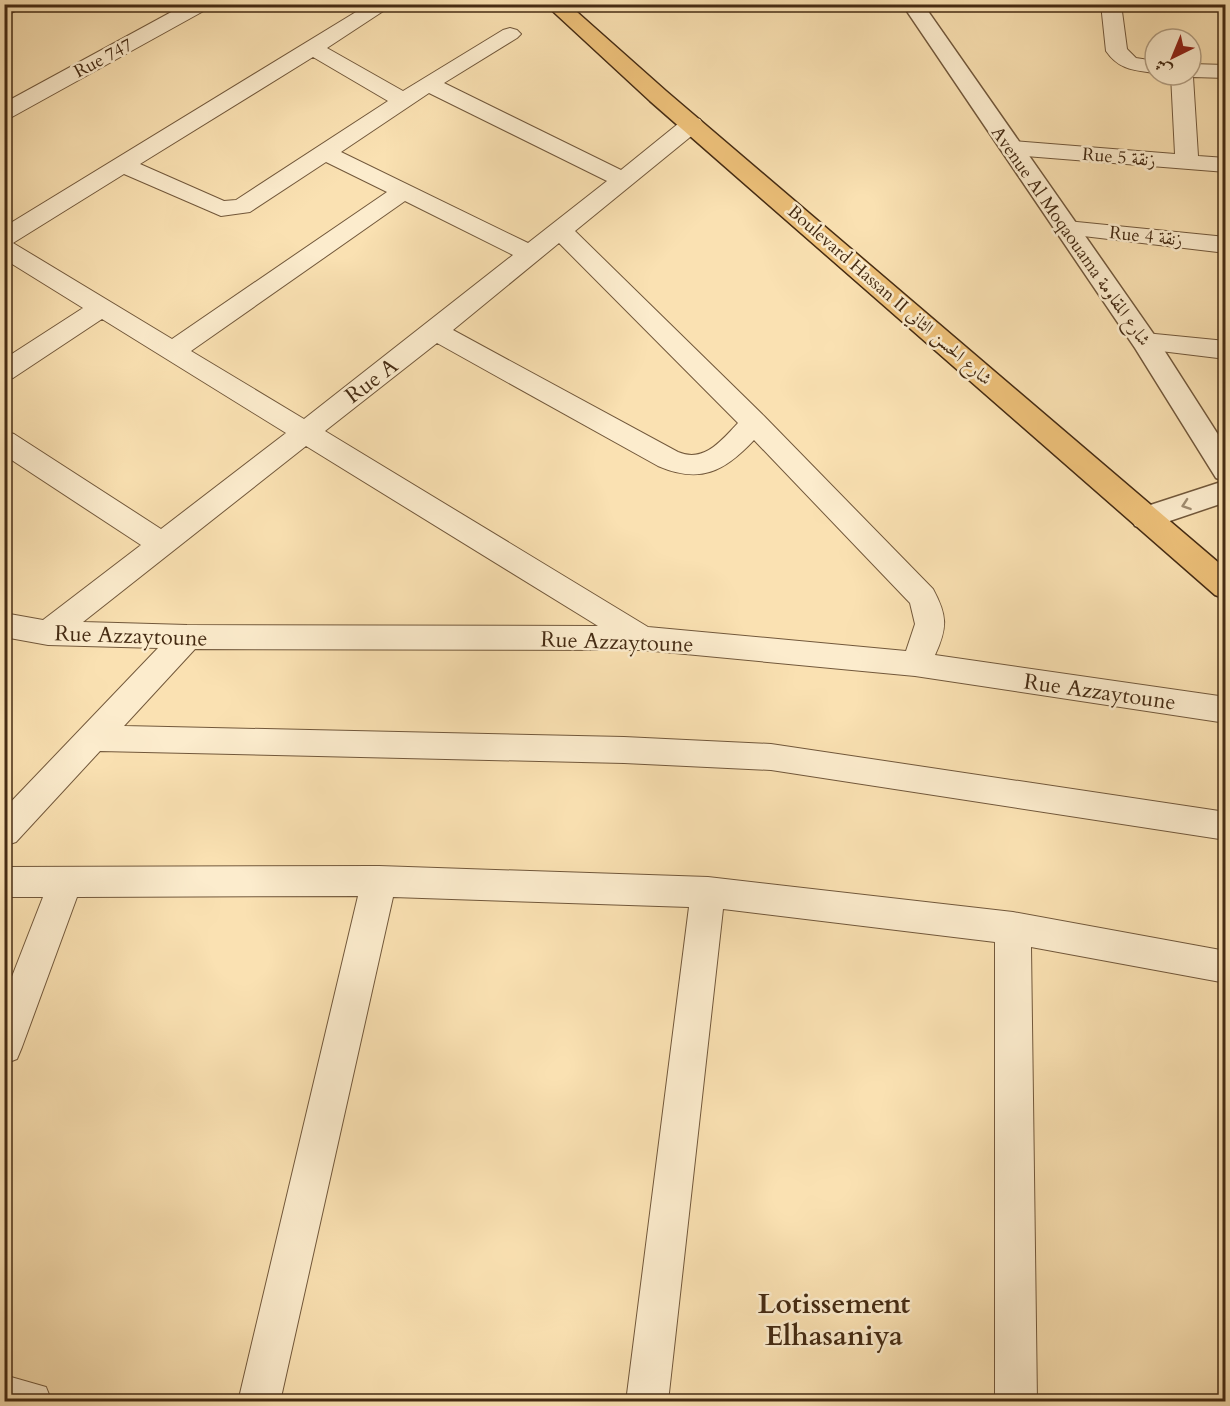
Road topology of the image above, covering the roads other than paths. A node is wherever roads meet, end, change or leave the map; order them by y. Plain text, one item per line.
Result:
1 (15, 4) edge
2 (202, 4) edge
3 (384, 4) edge
4 (555, 4) edge
5 (912, 4) edge
6 (1111, 4) edge
7 (4, 10) edge
8 (510, 34) dead end
9 (312, 48) junction
10 (1143, 65) edge
11 (1203, 71) edge
12 (1226, 72) edge
13 (428, 84) junction
14 (1183, 87) edge
15 (404, 101) junction
16 (4, 112) edge
17 (692, 124) junction
18 (1012, 148) junction
19 (324, 152) junction
20 (1187, 162) junction
21 (123, 165) junction
22 (1226, 165) edge
23 (624, 180) junction
24 (404, 191) junction
25 (1067, 228) junction
26 (560, 230) junction
27 (4, 238) edge
28 (1226, 245) edge
29 (4, 248) edge
30 (530, 254) junction
31 (102, 308) junction
32 (435, 331) junction
33 (1145, 342) junction
34 (1226, 350) edge
35 (173, 351) junction
36 (4, 372) edge
37 (754, 423) junction
38 (304, 431) junction
39 (12, 456) edge
40 (1226, 471) edge
41 (1226, 491) edge
42 (1146, 518) junction
43 (161, 544) junction
44 (1226, 586) edge
45 (4, 625) edge
46 (48, 633) junction
47 (187, 637) junction
48 (643, 638) junction
49 (915, 664) junction
50 (1226, 710) edge
51 (90, 738) junction
52 (1226, 826) edge
53 (4, 832) edge
54 (66, 881) junction
55 (379, 881) junction
56 (4, 882) edge
57 (708, 892) junction
58 (1013, 928) junction
59 (1226, 967) edge
60 (4, 1047) edge
61 (4, 1396) edge
62 (31, 1401) edge
63 (259, 1401) edge
64 (647, 1401) edge
65 (1016, 1401) edge

1 - 7 street
2 - 16 street, Rue 747
3 - 9 street
4 - 17 main road, Boulevard Hassan II شارع الحسن الثاني
5 - 18 street, Avenue Al Moqaouama شارع المقاومة
6 - 10 street
8 - 13 street
9 - 15 street
9 - 21 street
11 - 12 street
13 - 15 street
13 - 23 street
14 - 20 street
15 - 19 street
17 - 23 street, Rue A
17 - 42 main road, Boulevard Hassan II شارع الحسن الثاني
18 - 20 street, Rue 5 زنقة
18 - 25 street, Avenue Al Moqaouama شارع المقاومة
19 - 21 street
19 - 24 street
20 - 22 street, Rue 5 زنقة
21 - 27 street
23 - 26 street, Rue A
24 - 30 street
24 - 35 street
25 - 28 street, Rue 4 زنقة
25 - 33 street, Avenue Al Moqaouama شارع المقاومة
26 - 30 street, Rue A
26 - 37 street
29 - 31 street
30 - 32 street, Rue A
31 - 35 street
31 - 36 street
32 - 37 street
32 - 38 street, Rue A
33 - 34 street
33 - 40 street, Avenue Al Moqaouama شارع المقاومة
35 - 38 street
37 - 49 street
38 - 43 street, Rue A
38 - 48 street
39 - 43 street
41 -> 42 street
42 - 44 main road, Boulevard Hassan II شارع الحسن الثاني
43 - 46 street, Rue A
45 - 46 street, Rue Azzaytoune
46 - 47 street, Rue Azzaytoune
47 - 48 street, Rue Azzaytoune
47 - 51 street
48 - 49 street, Rue Azzaytoune
49 - 50 street, Rue Azzaytoune
51 - 52 street
51 - 53 street
54 - 55 street
54 - 56 street
54 - 60 street
55 - 57 street
55 - 63 street
57 - 58 street
57 - 64 street
58 - 59 street
58 - 65 street
61 - 62 street

